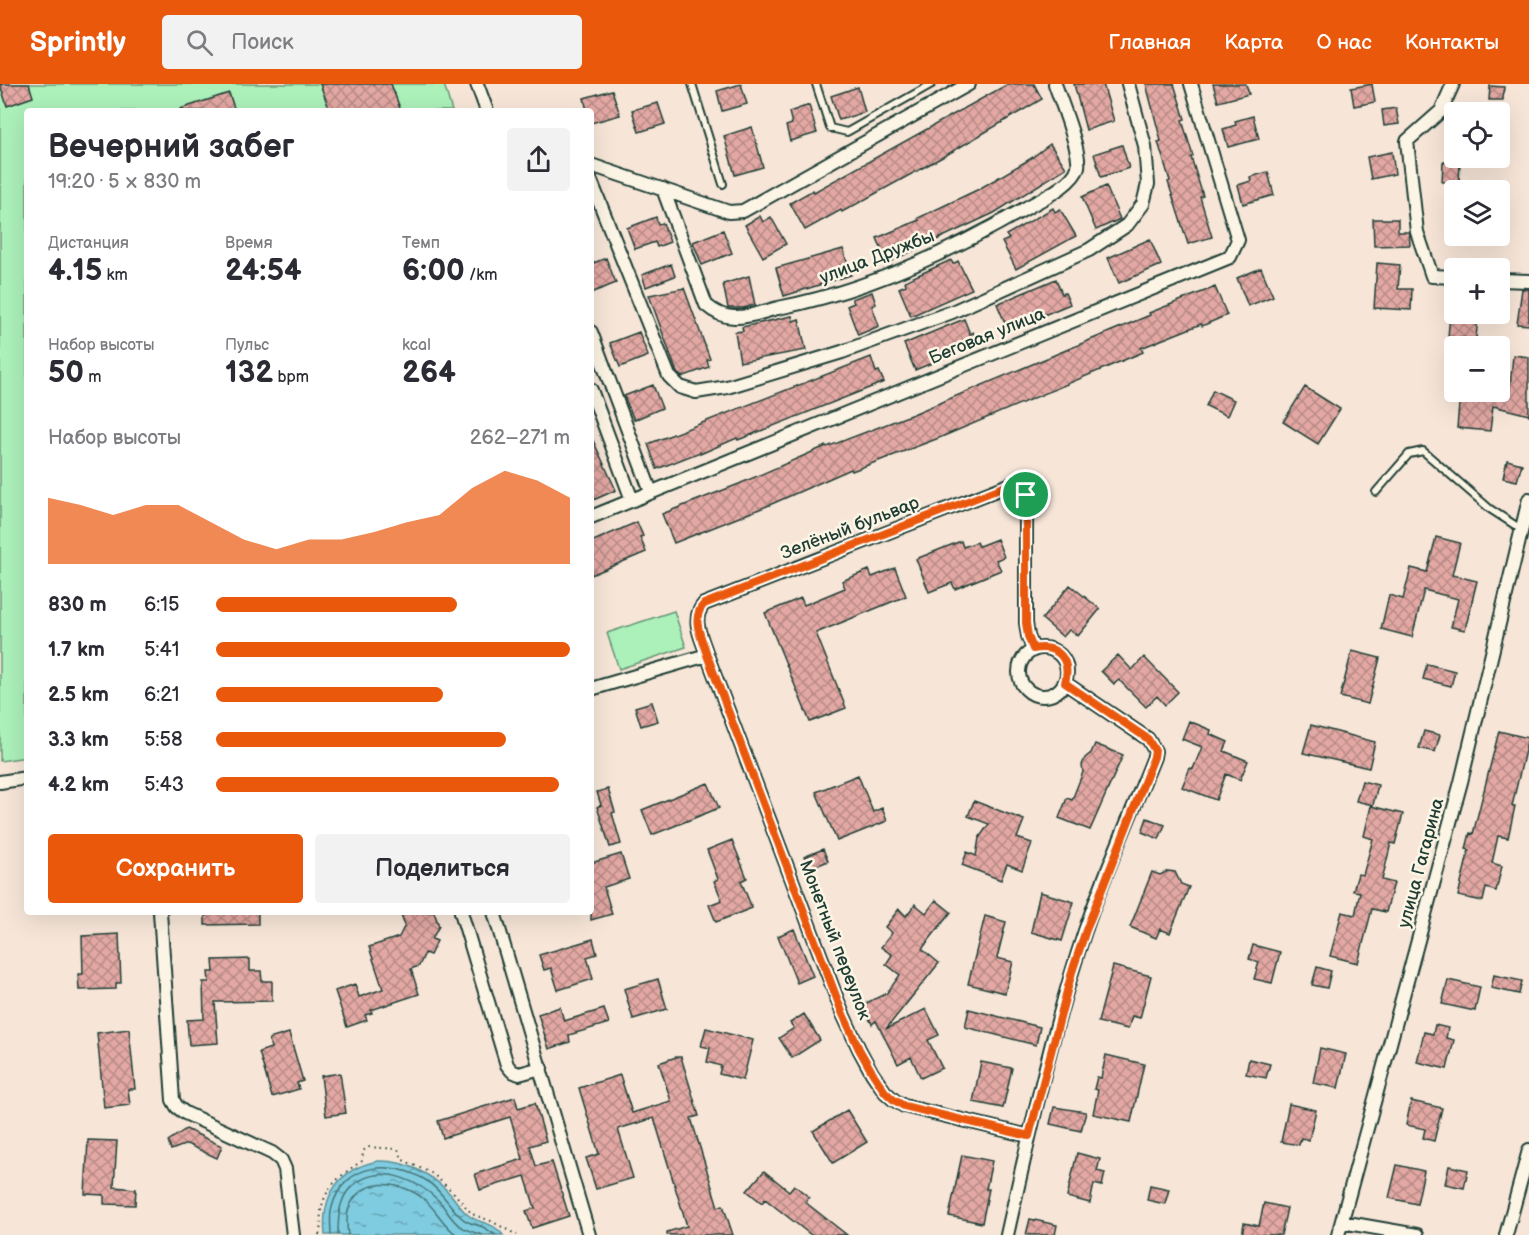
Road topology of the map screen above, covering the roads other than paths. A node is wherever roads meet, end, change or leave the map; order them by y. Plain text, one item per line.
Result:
1 (477, 84) edge
2 (692, 84) edge
3 (816, 84) edge
4 (932, 84) edge
5 (969, 84) edge
6 (1055, 84) edge
7 (1128, 84) edge
8 (1191, 84) edge
9 (1453, 84) edge
10 (486, 108) edge
11 (594, 166) edge
12 (723, 184) dead end
13 (594, 189) edge
14 (663, 189) junction
15 (1444, 277) edge
16 (1510, 280) edge
17 (1529, 281) edge
18 (594, 340) edge
19 (594, 398) edge
20 (651, 492) junction
21 (1376, 492) dead end
22 (1529, 499) edge
23 (632, 500) junction
24 (594, 516) edge
25 (1522, 529) junction
26 (1033, 649) junction
27 (707, 655) junction
28 (1065, 683) junction
29 (594, 689) edge
30 (24, 778) edge
31 (0, 782) edge
32 (159, 915) edge
33 (462, 915) edge
34 (495, 915) edge
35 (541, 1068) junction
36 (1029, 1136) junction
37 (1529, 1150) edge
38 (1342, 1222) junction
39 (293, 1235) edge
40 (589, 1235) edge
41 (1006, 1235) edge
42 (1338, 1235) edge
43 (1417, 1235) edge
44 (1506, 1235) edge

1 - 10 street
2 - 12 lane
3 - 4 lane
5 - 14 street
6 - 14 street, улица Дружбы
7 - 13 street
8 - 20 street, Беговая улица
9 - 15 street
11 - 14 street
16 - 17 street
18 - 20 street
19 - 23 street
20 - 23 street, Беговая улица
21 - 25 lane
22 - 25 street, улица Гагарина
23 - 24 street, Беговая улица
25 - 38 street, улица Гагарина
26 - 27 street, Зелёный бульвар
26 - 28 street
26 - 28 street
27 - 29 street
27 - 36 street, Монетный переулок
28 - 36 street
30 - 31 street
32 - 39 street
33 - 35 street
34 - 35 street
35 - 40 street
36 - 41 street
37 - 44 street
38 - 42 street, улица Гагарина
38 - 43 street

